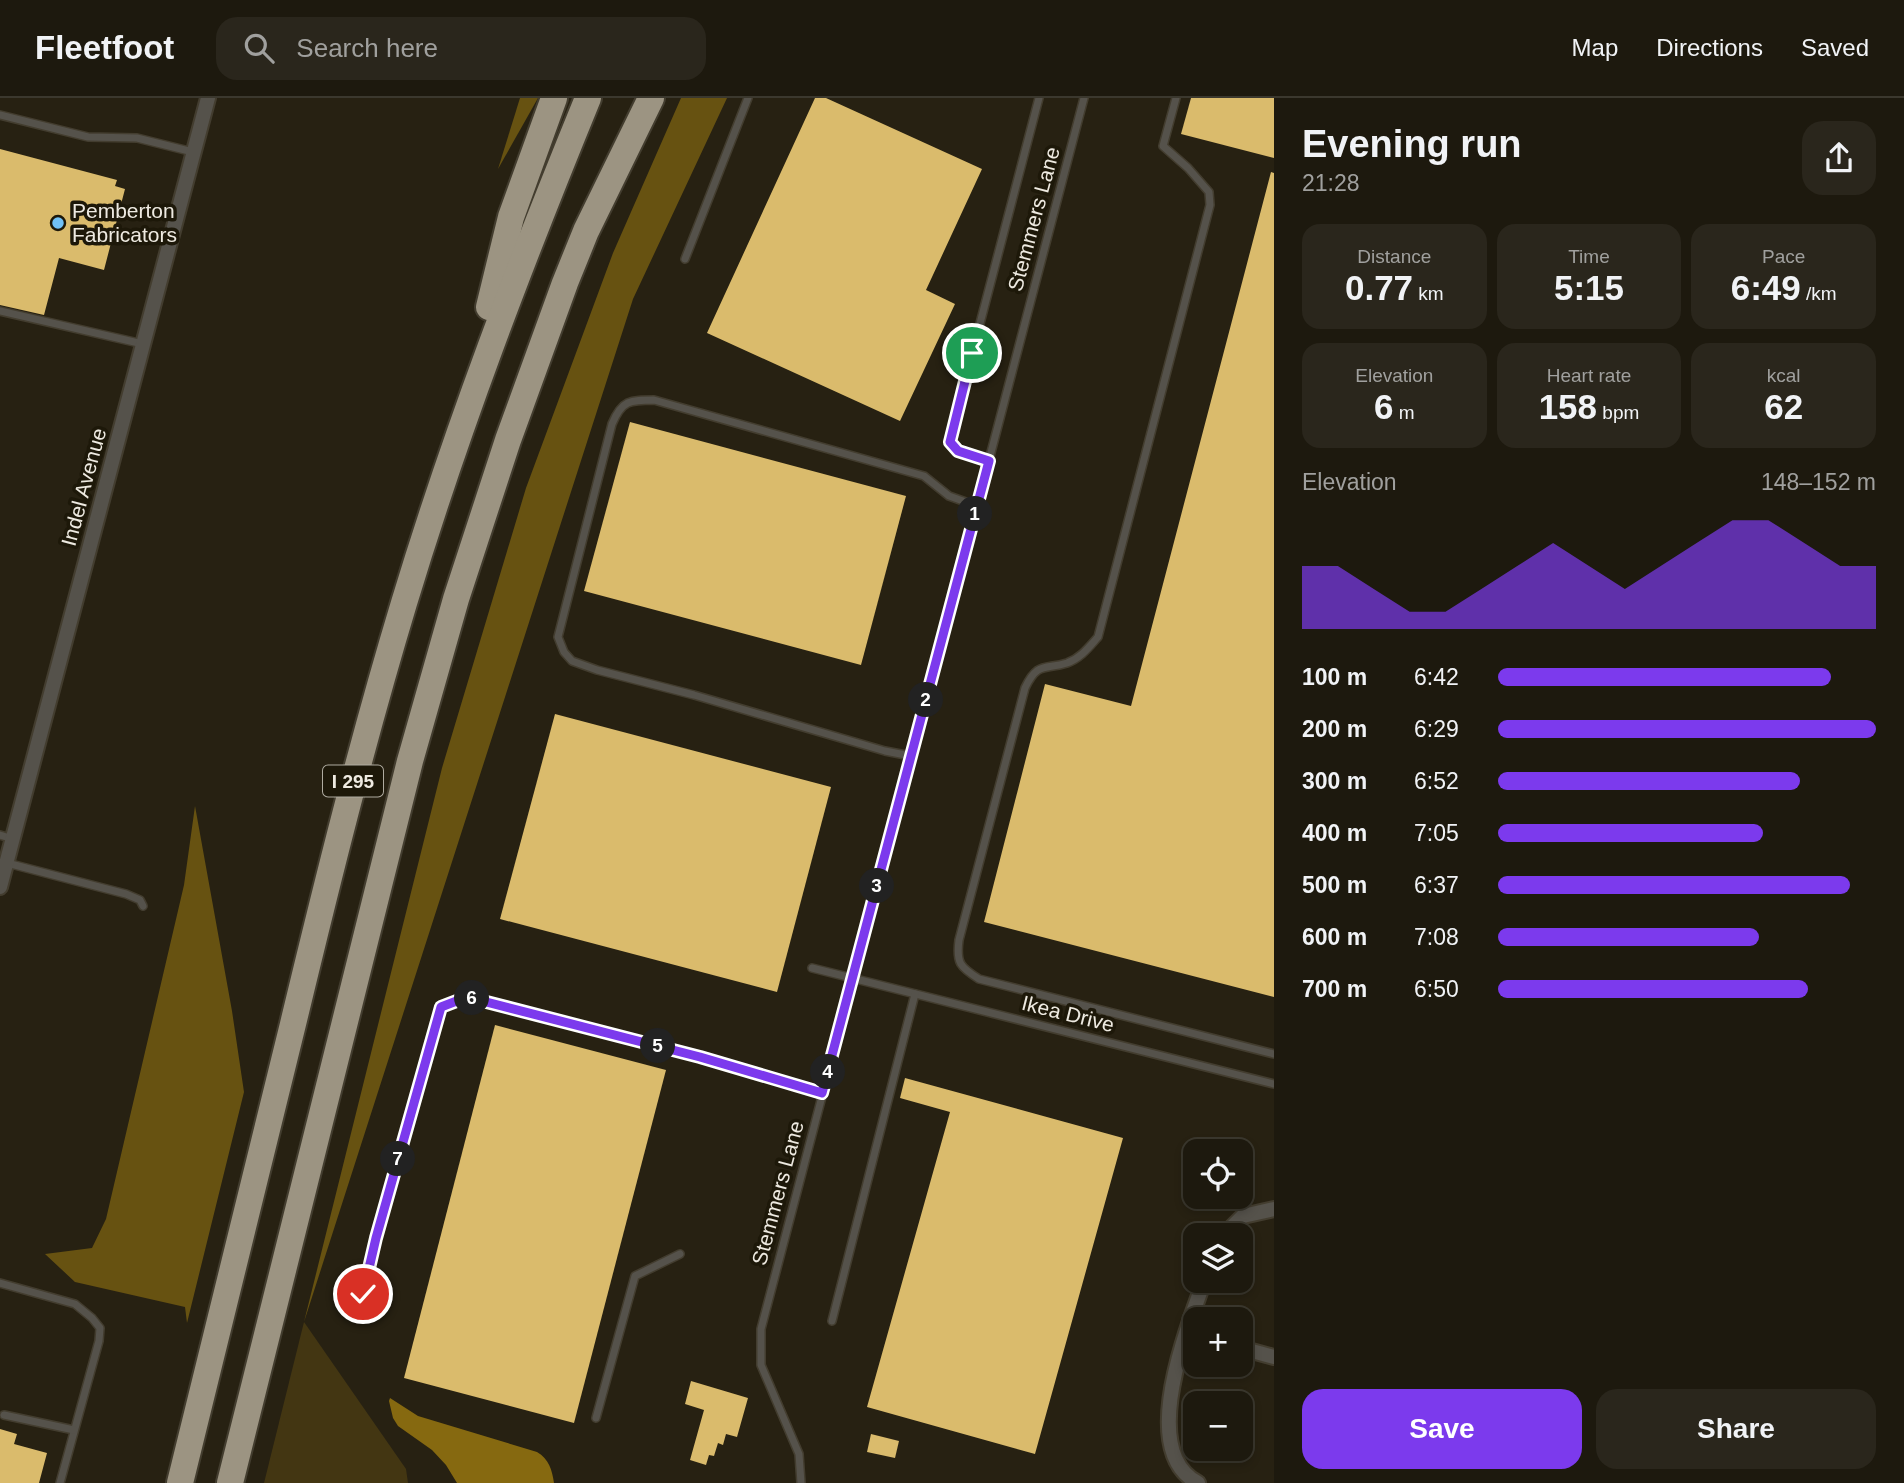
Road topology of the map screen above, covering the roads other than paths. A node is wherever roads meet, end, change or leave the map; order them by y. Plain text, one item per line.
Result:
1 (208, 98) edge
2 (554, 98) edge
3 (588, 98) edge
4 (651, 98) edge
5 (748, 98) edge
6 (1040, 98) edge
7 (1084, 98) edge
8 (1176, 98) edge
9 (0, 115) edge
10 (193, 152) junction
11 (685, 259) dead end
12 (0, 312) edge
13 (143, 344) junction
14 (454, 447) junction
15 (989, 461) junction
16 (977, 506) junction
17 (911, 756) junction
18 (7, 837) edge
19 (7, 863) junction
20 (0, 887) edge
21 (143, 906) dead end
22 (812, 968) dead end
23 (853, 979) junction
24 (915, 994) junction
25 (1274, 1054) edge
26 (1274, 1084) edge
27 (822, 1093) junction
28 (1274, 1209) edge
29 (1236, 1223) edge
30 (680, 1254) dead end
31 (0, 1283) edge
32 (363, 1294) dead end
33 (832, 1321) dead end
34 (1253, 1351) edge
35 (1274, 1357) edge
36 (1183, 1358) edge
37 (4, 1415) dead end
38 (596, 1418) dead end
39 (74, 1430) junction
40 (60, 1483) edge
41 (180, 1483) edge
42 (230, 1483) edge
43 (801, 1483) edge
44 (1198, 1483) edge

1 - 10 street, Indel Avenue
2 - 14 highway
3 - 14 highway, I 295
4 - 42 highway, I 295
5 - 11 lane
6 - 15 lane
7 - 15 lane, Stemmers Lane
8 - 25 lane
9 - 10 lane
10 - 13 street, Indel Avenue
12 - 13 lane
13 - 18 street, Indel Avenue
14 - 41 highway, I 295
15 - 16 lane, Stemmers Lane
16 - 17 lane, Stemmers Lane
16 - 17 lane
17 - 23 lane, Stemmers Lane
18 - 19 street, Indel Avenue
19 - 20 street, Indel Avenue
19 - 21 lane
22 - 23 lane, Ikea Drive
23 - 24 lane, Ikea Drive
23 - 27 lane, Stemmers Lane
24 - 26 lane, Ikea Drive
24 - 33 lane
27 - 32 lane
27 - 43 lane, Stemmers Lane
28 - 29 street
30 - 38 lane
31 - 39 lane
34 - 35 street
36 - 44 street
37 - 39 lane
39 - 40 lane

